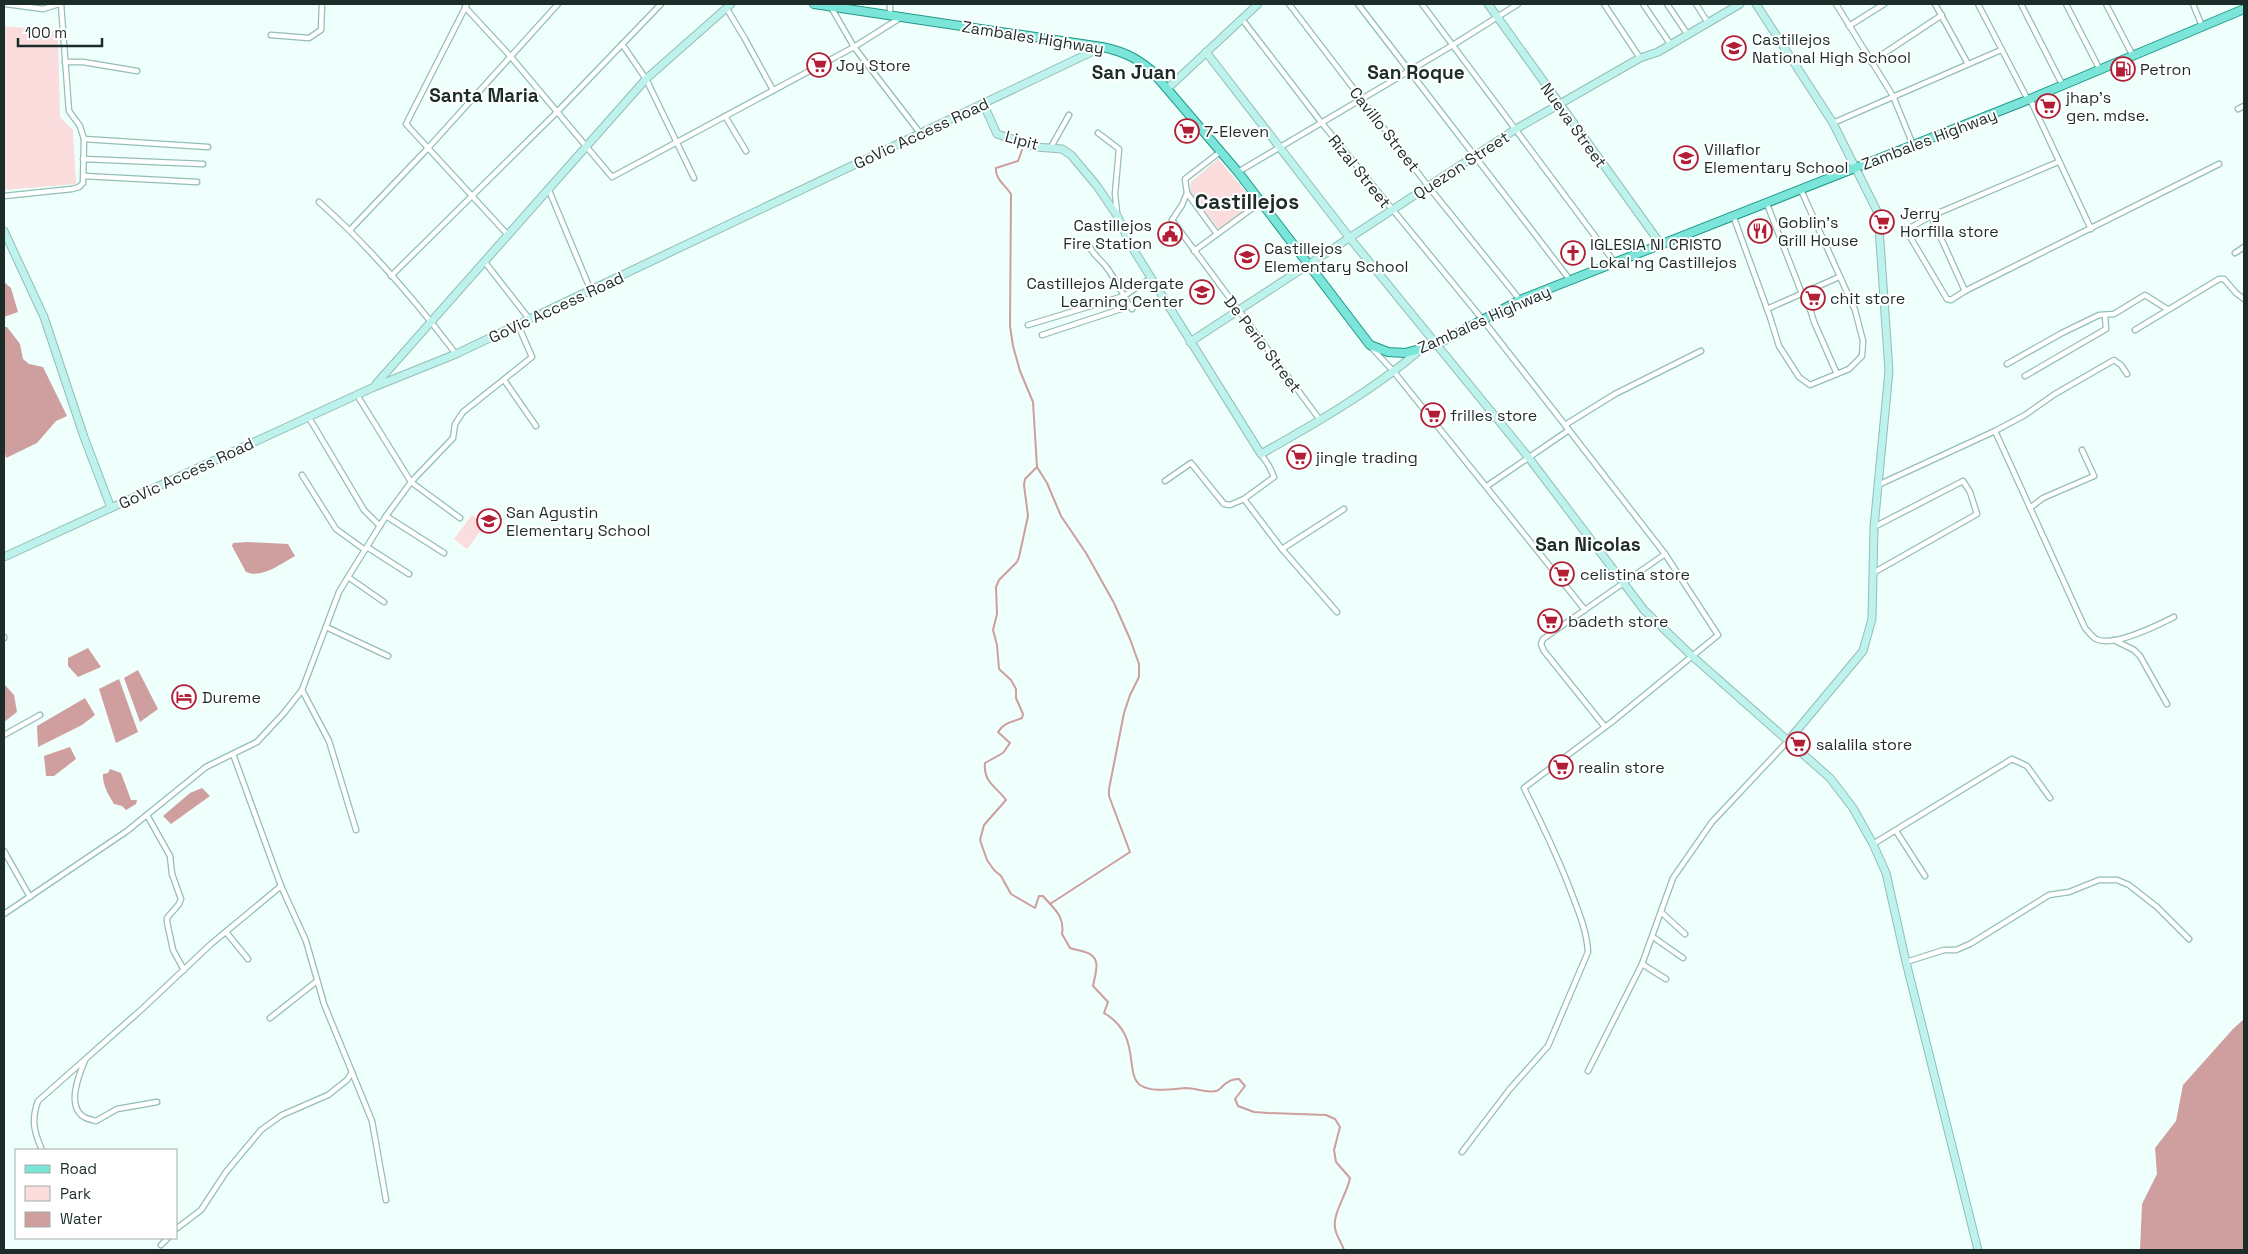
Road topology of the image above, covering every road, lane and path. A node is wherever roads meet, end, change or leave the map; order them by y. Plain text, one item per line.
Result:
1 (6, 4) edge
2 (60, 4) edge
3 (322, 4) edge
4 (558, 4) edge
5 (661, 4) edge
6 (814, 4) edge
7 (890, 4) edge
8 (1258, 4) edge
9 (1289, 4) edge
10 (1358, 4) edge
11 (1422, 4) edge
12 (1488, 4) edge
13 (1518, 4) edge
14 (1604, 4) edge
15 (1643, 4) edge
16 (1667, 4) edge
17 (1696, 4) edge
18 (1740, 4) edge
19 (1756, 4) edge
20 (1836, 4) edge
21 (1883, 4) edge
22 (1935, 4) edge
23 (1978, 4) edge
24 (2021, 4) edge
25 (2066, 4) edge
26 (2106, 4) edge
27 (2193, 4) edge
28 (466, 5) edge
29 (729, 6) edge
30 (830, 6) junction
31 (2244, 8) edge
32 (890, 15) junction
33 (1942, 16) junction
34 (901, 17) junction
35 (1498, 17) junction
36 (1242, 19) junction
37 (1708, 22) junction
38 (1849, 26) junction
39 (2202, 26) junction
40 (1688, 34) junction
41 (271, 35) dead end
42 (622, 44) junction
43 (1453, 45) junction
44 (1671, 45) junction
45 (854, 47) junction
46 (1102, 47) junction
47 (2001, 50) junction
48 (1206, 52) junction
49 (2133, 56) junction
50 (511, 57) junction
51 (1640, 58) junction
52 (65, 62) junction
53 (1871, 62) junction
54 (1968, 64) junction
55 (2100, 70) junction
56 (137, 71) dead end
57 (1408, 72) junction
58 (646, 78) junction
59 (2063, 86) junction
60 (1167, 89) junction
61 (773, 90) junction
62 (1893, 96) junction
63 (1361, 99) junction
64 (2029, 100) junction
65 (983, 103) junction
66 (1559, 104) junction
67 (2244, 106) edge
68 (2238, 109) dead end
69 (557, 112) junction
70 (1069, 114) dead end
71 (725, 116) junction
72 (1321, 122) junction
73 (1833, 123) junction
74 (1516, 129) junction
75 (920, 133) junction
76 (1098, 133) dead end
77 (84, 139) junction
78 (677, 142) junction
79 (586, 145) junction
80 (1913, 145) junction
81 (208, 146) dead end
82 (429, 147) junction
83 (1050, 147) junction
84 (1279, 147) junction
85 (746, 151) dead end
86 (1220, 152) junction
87 (1474, 156) junction
88 (83, 158) junction
89 (2058, 162) junction
90 (203, 164) dead end
91 (2218, 164) dead end
92 (1856, 168) junction
93 (1238, 172) junction
94 (84, 176) junction
95 (694, 178) dead end
96 (198, 182) dead end
97 (1428, 186) junction
98 (548, 188) junction
99 (1801, 190) junction
100 (1187, 193) junction
101 (471, 195) junction
102 (4, 196) edge
103 (319, 202) dead end
104 (1261, 202) junction
105 (1766, 204) junction
106 (1392, 210) junction
107 (1931, 216) junction
108 (1118, 218) junction
109 (1734, 218) junction
110 (2091, 229) junction
111 (350, 230) junction
112 (4, 231) edge
113 (507, 234) junction
114 (1217, 234) junction
115 (1349, 238) junction
116 (1088, 244) dead end
117 (1662, 246) junction
118 (2244, 247) edge
119 (1194, 251) junction
120 (2234, 253) dead end
121 (484, 261) junction
122 (1616, 263) junction
123 (1308, 265) junction
124 (391, 276) junction
125 (1839, 277) junction
126 (1151, 278) junction
127 (1571, 281) junction
128 (591, 291) junction
129 (1964, 291) junction
130 (1804, 293) junction
131 (1124, 296) junction
132 (2244, 299) edge
133 (1520, 300) junction
134 (1767, 309) junction
135 (2167, 309) junction
136 (1238, 311) junction
137 (2105, 315) junction
138 (530, 320) junction
139 (1483, 320) junction
140 (431, 322) junction
141 (518, 325) junction
142 (1028, 326) dead end
143 (2135, 330) dead end
144 (1042, 335) dead end
145 (1190, 342) junction
146 (1435, 345) junction
147 (1370, 346) junction
148 (1420, 350) junction
149 (1701, 351) dead end
150 (456, 354) junction
151 (2007, 364) dead end
152 (1394, 372) junction
153 (1837, 374) junction
154 (2127, 374) dead end
155 (2025, 376) dead end
156 (504, 380) junction
157 (374, 386) junction
158 (357, 395) junction
159 (308, 416) junction
160 (1320, 420) junction
161 (1565, 425) junction
162 (536, 426) dead end
163 (1569, 430) junction
164 (1995, 431) junction
165 (2082, 450) dead end
166 (1261, 454) junction
167 (1529, 458) junction
168 (302, 475) dead end
169 (1165, 481) dead end
170 (411, 482) junction
171 (1878, 485) junction
172 (1487, 486) junction
173 (1244, 499) junction
174 (111, 508) junction
175 (2030, 508) junction
176 (1344, 509) dead end
177 (386, 516) junction
178 (460, 518) dead end
179 (380, 526) junction
180 (1874, 527) junction
181 (366, 549) junction
182 (1282, 549) junction
183 (444, 554) dead end
184 (1664, 554) junction
185 (4, 557) edge
186 (1873, 573) junction
187 (409, 574) dead end
188 (348, 577) junction
189 (1623, 582) junction
190 (384, 602) dead end
191 (1585, 610) junction
192 (1337, 612) dead end
193 (2174, 617) dead end
194 (326, 627) junction
195 (2113, 639) junction
196 (388, 656) dead end
197 (1692, 656) junction
198 (302, 690) junction
199 (2167, 704) dead end
200 (40, 715) dead end
201 (1605, 727) junction
202 (4, 735) edge
203 (1788, 741) junction
204 (233, 754) junction
205 (2050, 798) dead end
206 (146, 815) junction
207 (356, 830) dead end
208 (1896, 831) junction
209 (1874, 844) junction
210 (4, 852) edge
211 (1925, 876) dead end
212 (280, 886) junction
213 (30, 897) junction
214 (1660, 912) junction
215 (4, 914) edge
216 (226, 932) junction
217 (1686, 934) dead end
218 (1653, 937) junction
219 (2189, 939) dead end
220 (1683, 958) dead end
221 (248, 959) dead end
222 (1906, 962) junction
223 (1642, 964) junction
224 (184, 970) junction
225 (1666, 979) dead end
226 (317, 981) junction
227 (270, 1018) dead end
228 (85, 1059) junction
229 (1588, 1071) dead end
230 (352, 1072) junction
231 (157, 1102) dead end
232 (42, 1149) edge
233 (1462, 1152) dead end
234 (386, 1200) dead end
235 (178, 1227) edge
236 (167, 1239) edge
237 (161, 1245) dead end
238 (1978, 1250) edge

1 - 2 street
2 - 52 street
3 - 41 street
4 - 50 street
5 - 42 street
6 - 30 main road, Zambales Highway
7 - 32 street
8 - 36 street
9 - 63 street, Cavillo Street
10 - 57 street
11 - 43 street
12 - 35 street, Nueva Street
13 - 35 street
14 - 51 street
15 - 44 street
16 - 40 street
17 - 37 street
18 - 37 street, Quezon Street
19 - 73 street
20 - 38 street
21 - 38 street
22 - 33 street
23 - 47 street
24 - 59 street
25 - 55 street
26 - 49 street
27 - 39 street
28 - 50 street
28 - 82 street
29 - 58 street
29 - 61 street
30 - 32 main road, Zambales Highway
30 - 45 street
31 - 39 main road, Zambales Highway
32 - 34 main road, Zambales Highway
33 - 53 street
33 - 54 street
34 - 45 street
34 - 46 main road, Zambales Highway
35 - 43 street
35 - 66 street, Nueva Street
36 - 48 street
36 - 72 street, Rizal Street
37 - 40 street, Quezon Street
38 - 53 street
39 - 49 main road, Zambales Highway
40 - 44 street, Quezon Street
42 - 58 street
42 - 69 street
43 - 57 street
43 - 74 street
44 - 51 street, Quezon Street
45 - 61 street
45 - 75 street
46 - 60 main road, Zambales Highway
46 - 65 street, GoVic Access Road
47 - 54 street
47 - 64 street
48 - 60 street
48 - 84 street
49 - 55 main road, Zambales Highway
50 - 69 street
50 - 82 street
51 - 66 street, Quezon Street
52 - 56 street
52 - 77 street
53 - 62 street
54 - 62 street
55 - 59 main road, Zambales Highway
57 - 63 street
57 - 87 street
58 - 78 street
58 - 79 street
59 - 64 main road, Zambales Highway
60 - 86 main road, Zambales Highway
61 - 71 street
62 - 73 street
62 - 80 street
63 - 72 street
63 - 97 street, Cavillo Street
64 - 80 main road, Zambales Highway
64 - 89 street
65 - 75 street, GoVic Access Road
65 - 83 street, Lipit
66 - 74 street, Quezon Street
66 - 117 street, Nueva Street
67 - 68 street
69 - 79 street
69 - 101 street
70 - 83 street
71 - 78 street
71 - 85 street
72 - 84 street
72 - 106 street, Rizal Street
73 - 92 street
74 - 87 street, Quezon Street
74 - 122 street
75 - 128 street, GoVic Access Road
76 - 108 street
77 - 81 street
77 - 88 street
78 - 79 street
78 - 95 street
79 - 98 street
80 - 92 main road, Zambales Highway
82 - 101 street
82 - 111 street
83 - 108 street
84 - 93 street
84 - 115 street
86 - 93 main road, Zambales Highway
86 - 100 street
87 - 97 street, Quezon Street
87 - 127 street
88 - 90 street
88 - 94 street
89 - 107 street
89 - 110 street
91 - 110 street
92 - 99 main road, Zambales Highway
92 - 171 street
93 - 104 main road, Zambales Highway
94 - 96 street
94 - 102 street
97 - 106 street, Quezon Street
97 - 133 street, Cavillo Street
98 - 113 street
98 - 128 street
99 - 105 main road, Zambales Highway
99 - 125 street
100 - 114 street
100 - 119 street, De Perio Street
101 - 113 street
101 - 124 street
103 - 111 street
104 - 114 street
104 - 123 main road, Zambales Highway
105 - 109 main road, Zambales Highway
105 - 130 street
106 - 115 street, Quezon Street
106 - 139 street, Rizal Street
107 - 129 street
107 - 129 street
108 - 126 street
109 - 117 main road, Zambales Highway
109 - 134 street
110 - 129 street
111 - 124 street
112 - 174 street
113 - 121 street
114 - 119 street
115 - 123 street, Quezon Street
115 - 146 street
116 - 131 street
117 - 122 main road, Zambales Highway
118 - 120 street
119 - 136 street, De Perio Street
121 - 138 street
121 - 140 street
122 - 127 main road, Zambales Highway
123 - 136 street, Quezon Street
123 - 147 main road, Zambales Highway
124 - 140 street
125 - 130 street
125 - 153 street
126 - 131 street
126 - 145 street
127 - 133 main road, Zambales Highway
128 - 138 street, GoVic Access Road
130 - 134 street
130 - 153 street
131 - 142 street
131 - 144 street
132 - 135 street
133 - 139 main road, Zambales Highway
134 - 153 street
135 - 137 street
135 - 143 street
136 - 145 street, Quezon Street
136 - 160 street, De Perio Street
137 - 151 street
137 - 155 street
138 - 141 street, GoVic Access Road
139 - 146 main road, Zambales Highway
139 - 161 street, Rizal Street
140 - 150 street
140 - 157 street
141 - 150 street, GoVic Access Road
141 - 156 street
145 - 166 street
146 - 148 main road, Zambales Highway
146 - 167 street
147 - 148 main road, Zambales Highway
147 - 152 street
148 - 152 street
149 - 161 street
150 - 157 street, GoVic Access Road
152 - 160 street
152 - 172 street
154 - 164 street
156 - 162 street
156 - 170 street
157 - 158 street, GoVic Access Road
158 - 159 street, GoVic Access Road
158 - 170 street
159 - 174 street, GoVic Access Road
159 - 179 street
160 - 166 street
161 - 163 street, Rizal Street
163 - 167 street
163 - 184 street, Rizal Street
164 - 171 street
164 - 175 street
165 - 175 street
166 - 173 street
167 - 172 street
167 - 189 street
168 - 181 street
169 - 173 street
170 - 177 street
170 - 178 street
171 - 180 street
172 - 191 street
173 - 182 street
174 - 185 street, GoVic Access Road
175 - 195 street
176 - 182 street
177 - 179 street
177 - 183 street
179 - 181 street
180 - 186 street
180 - 186 street
181 - 187 street
181 - 188 street
182 - 192 street
184 - 189 street
184 - 197 street, Rizal Street
186 - 203 street
188 - 190 street
188 - 194 street
189 - 191 street
189 - 197 street
191 - 201 street
193 - 195 street
194 - 196 street
194 - 198 street
195 - 199 street
197 - 201 street
197 - 203 street
198 - 204 street
198 - 207 street
200 - 202 street
201 - 233 street
203 - 209 street
203 - 214 street
204 - 206 street
204 - 212 street
205 - 208 street
206 - 213 street
206 - 224 street
208 - 209 street
208 - 211 street
209 - 222 street
210 - 213 street
212 - 216 street
212 - 226 street
213 - 215 street
214 - 217 street
214 - 218 street
216 - 221 street
216 - 224 street
218 - 220 street
218 - 223 street
219 - 222 street
222 - 238 street
223 - 225 street
223 - 229 street
224 - 228 street
226 - 227 street
226 - 230 street
228 - 231 street
228 - 232 street
230 - 234 street
230 - 235 street
236 - 237 street

